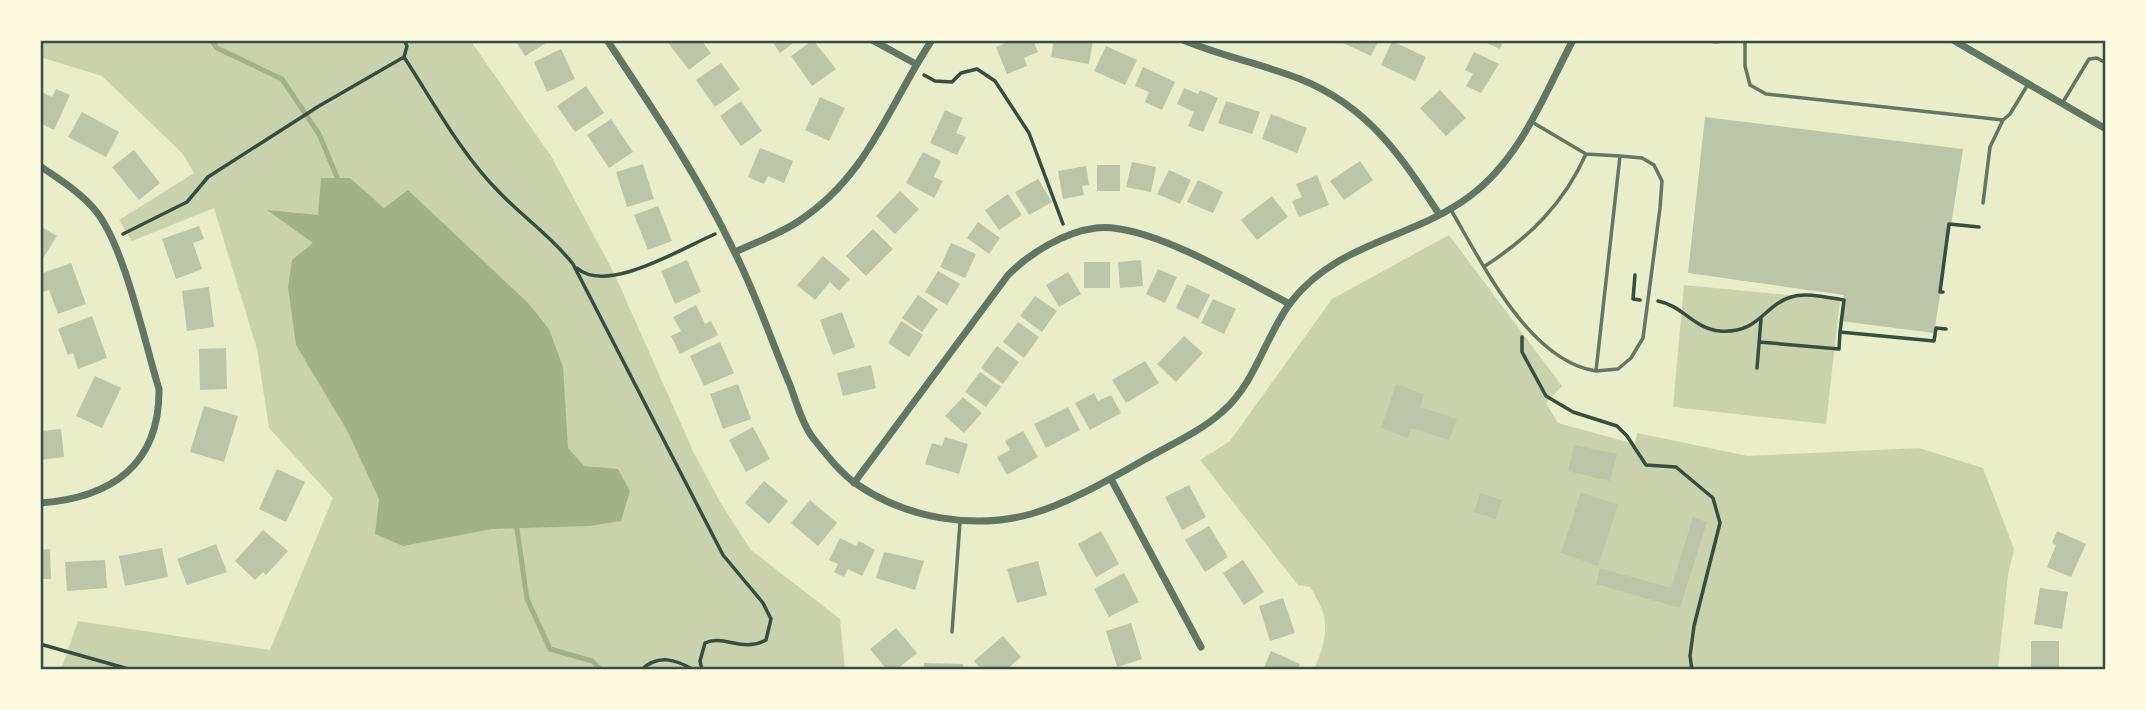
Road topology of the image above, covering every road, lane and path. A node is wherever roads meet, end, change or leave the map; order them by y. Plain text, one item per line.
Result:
1 (404, 40) edge
2 (607, 40) edge
3 (872, 40) edge
4 (932, 40) edge
5 (1184, 40) edge
6 (1573, 40) edge
7 (1745, 40) edge
8 (1953, 40) edge
9 (404, 57) junction
10 (2106, 63) edge
11 (916, 64) junction
12 (2027, 86) junction
13 (2061, 104) junction
14 (2003, 120) junction
15 (1532, 122) junction
16 (2106, 129) edge
17 (1586, 153) junction
18 (1620, 156) junction
19 (40, 166) edge
20 (1983, 203) dead end
21 (1450, 208) junction
22 (1440, 214) junction
23 (1979, 227) dead end
24 (723, 230) junction
25 (1067, 236) junction
26 (113, 239) junction
27 (735, 252) junction
28 (573, 264) junction
29 (1485, 266) junction
30 (1635, 275) dead end
31 (1943, 292) dead end
32 (1648, 301) junction
33 (1290, 304) junction
34 (1761, 319) junction
35 (1529, 328) junction
36 (1946, 329) dead end
37 (1840, 332) junction
38 (1759, 342) junction
39 (1757, 369) dead end
40 (1596, 371) junction
41 (1111, 479) junction
42 (854, 483) junction
43 (40, 503) edge
44 (960, 519) junction
45 (952, 632) dead end
46 (40, 644) edge
47 (1201, 646) dead end
48 (132, 670) edge
49 (641, 670) edge
50 (694, 670) edge
51 (702, 670) edge
52 (1692, 670) edge

1 - 9 path
2 - 24 street
3 - 11 street
4 - 11 street
5 - 22 street
6 - 15 street
7 - 14 lane
8 - 12 street
9 - 26 path
9 - 28 path
10 - 13 lane
11 - 25 path
11 - 27 street
12 - 13 street
12 - 14 lane
13 - 16 street
14 - 20 lane
15 - 17 lane
15 - 21 street
17 - 18 lane
17 - 29 lane
18 - 32 lane
18 - 40 lane
19 - 26 street
21 - 22 street
21 - 29 lane
22 - 33 street
23 - 31 path
24 - 27 street
24 - 28 path
25 - 33 street
25 - 42 street
26 - 43 street
27 - 42 street
28 - 51 path
29 - 35 lane
30 - 32 path
32 - 34 path
32 - 40 lane
33 - 41 street
34 - 37 path
34 - 38 path
35 - 40 lane
35 - 52 path
36 - 37 path
37 - 38 path
38 - 39 path
41 - 44 street
41 - 47 street
42 - 44 street
44 - 45 lane
46 - 48 path
49 - 50 path

